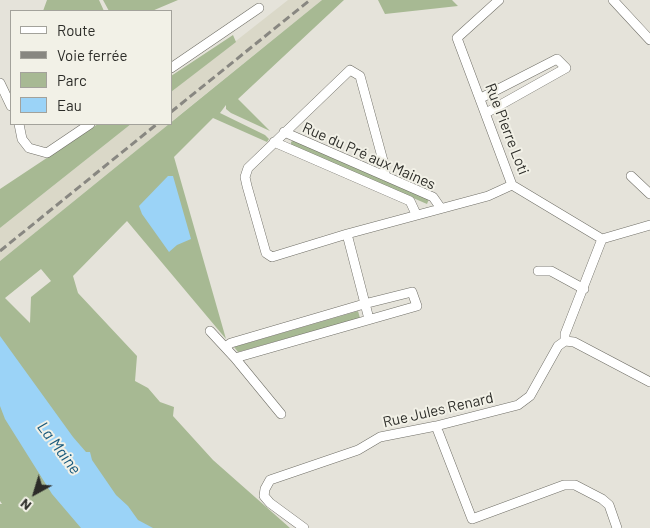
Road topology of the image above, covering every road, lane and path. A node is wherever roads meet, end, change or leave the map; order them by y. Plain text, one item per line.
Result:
1 (499, 0) edge
2 (613, 0) edge
3 (259, 8) dead end
4 (650, 40) edge
5 (172, 67) edge
6 (0, 84) edge
7 (481, 98) junction
8 (10, 104) edge
9 (486, 113) junction
10 (19, 125) edge
11 (88, 125) edge
12 (279, 138) junction
13 (384, 176) junction
14 (631, 176) dead end
15 (512, 185) junction
16 (650, 194) edge
17 (440, 207) junction
18 (416, 214) junction
19 (650, 225) edge
20 (347, 234) junction
21 (602, 239) junction
22 (538, 271) dead end
23 (584, 289) junction
24 (364, 304) junction
25 (369, 319) junction
26 (210, 331) dead end
27 (565, 341) junction
28 (225, 347) junction
29 (235, 358) junction
30 (650, 382) edge
31 (282, 414) dead end
32 (436, 426) junction
33 (304, 528) edge
34 (617, 528) edge

1 - 7 street, Rue Pierre Loti
2 - 4 street
3 - 5 street
6 - 8 street
7 - 9 street, Rue Pierre Loti
7 - 9 street
9 - 15 street, Rue Pierre Loti
10 - 11 street
12 - 13 street, Rue du Pré aux Maines
12 - 13 street
12 - 18 street, Rue du Pré aux Maines
12 - 20 street
13 - 17 street, Rue du Pré aux Maines
14 - 16 street
15 - 17 street
15 - 21 street, Rue Pierre Loti
17 - 18 street
18 - 20 street
19 - 21 street
20 - 24 street
21 - 23 street, Rue Jules Renard
22 - 23 street
23 - 27 street, Rue Jules Renard
24 - 25 street
24 - 25 street
24 - 28 street
25 - 29 street
26 - 28 street
27 - 30 street
27 - 32 street, Rue Jules Renard
28 - 29 street
29 - 31 street
32 - 33 street, Rue Jules Renard
32 - 34 street

